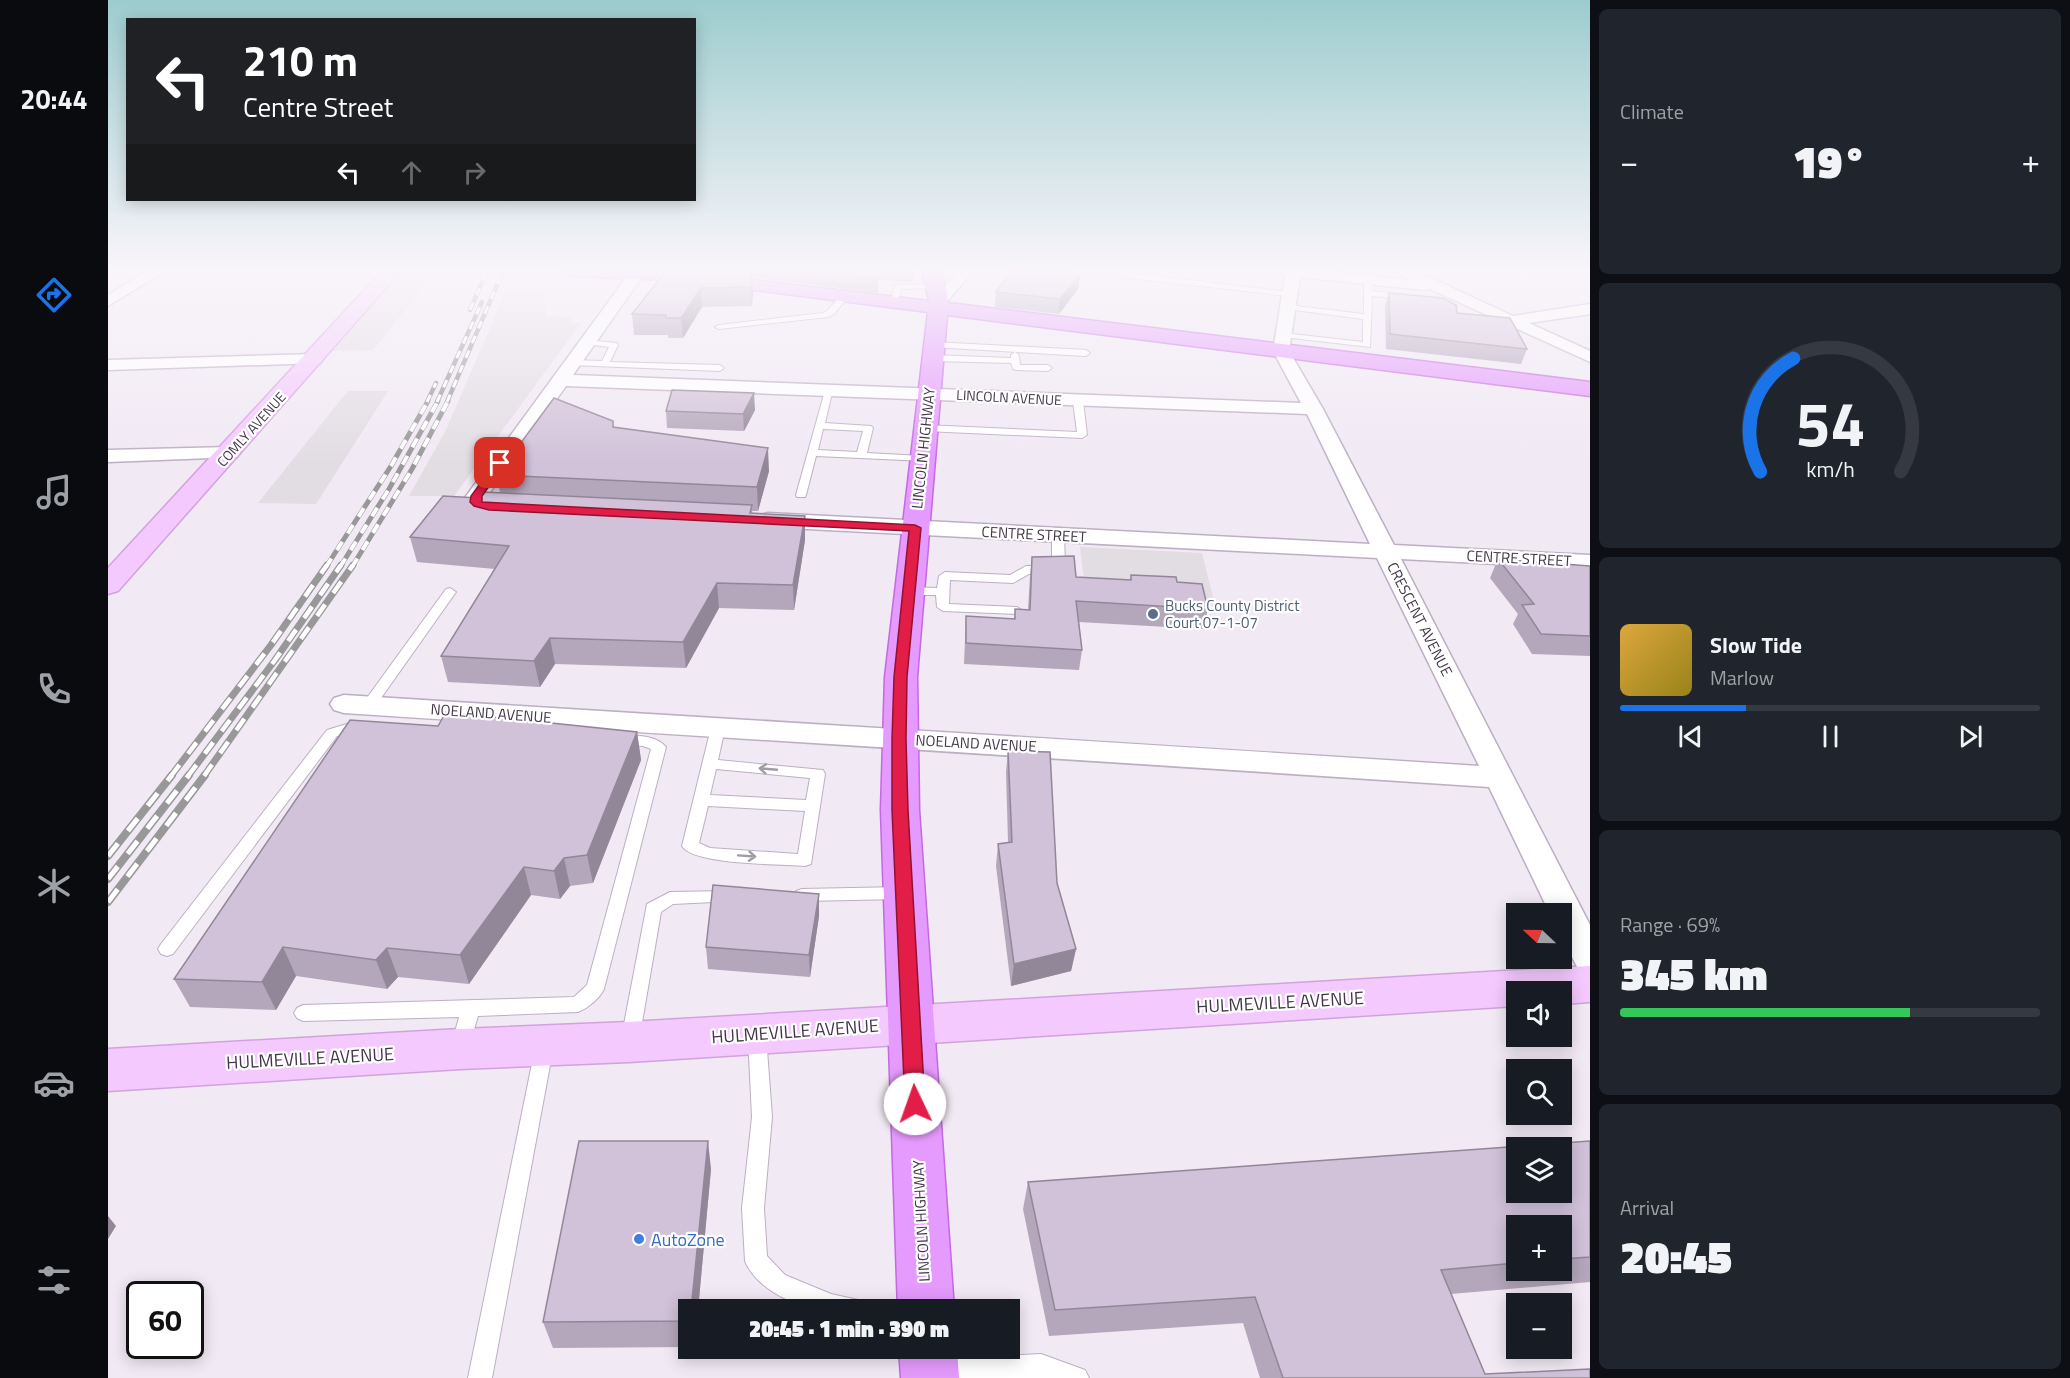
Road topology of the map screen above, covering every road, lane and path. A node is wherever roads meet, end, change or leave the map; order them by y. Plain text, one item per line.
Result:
1 (335, 335) edge
2 (593, 335) edge
3 (935, 335) edge
4 (1230, 335) edge
5 (1283, 335) edge
6 (1366, 335) edge
7 (1542, 335) edge
8 (588, 342) junction
9 (1282, 343) junction
10 (1014, 350) junction
11 (934, 352) junction
12 (1086, 353) dead end
13 (1590, 357) edge
14 (314, 359) junction
15 (1016, 361) junction
16 (573, 363) junction
17 (605, 364) junction
18 (108, 365) edge
19 (720, 368) dead end
20 (1048, 368) dead end
21 (561, 380) junction
22 (1590, 389) edge
23 (828, 390) junction
24 (929, 394) junction
25 (1078, 401) junction
26 (1314, 410) junction
27 (819, 426) junction
28 (925, 428) junction
29 (230, 453) junction
30 (812, 453) junction
31 (108, 456) edge
32 (861, 456) junction
33 (922, 459) junction
34 (801, 495) dead end
35 (524, 508) edge
36 (745, 519) edge
37 (915, 528) junction
38 (1058, 535) junction
39 (1386, 552) junction
40 (1590, 562) edge
41 (108, 585) edge
42 (908, 591) junction
43 (450, 592) dead end
44 (942, 592) junction
45 (1017, 611) edge
46 (362, 713) junction
47 (718, 728) junction
48 (598, 739) edge
49 (899, 739) junction
50 (710, 764) junction
51 (1501, 778) junction
52 (701, 800) junction
53 (813, 806) junction
54 (904, 893) junction
55 (787, 895) edge
56 (740, 896) edge
57 (167, 949) dead end
58 (1590, 959) edge
59 (1590, 984) edge
60 (303, 1013) dead end
61 (911, 1024) junction
62 (465, 1029) junction
63 (757, 1034) junction
64 (629, 1042) junction
65 (545, 1044) junction
66 (108, 1070) edge
67 (816, 1299) edge
68 (925, 1299) edge
69 (929, 1366) edge
70 (480, 1378) edge
71 (1077, 1378) edge

1 - 14 street, COMLY AVENUE
2 - 8 street
3 - 11 main road, LINCOLN HIGHWAY
4 - 9 main road
5 - 9 street
6 - 9 lane
7 - 13 street
8 - 16 street
8 - 17 lane
9 - 22 main road
9 - 26 street, CRESCENT AVENUE
10 - 11 lane
10 - 12 lane
10 - 15 lane
11 - 15 lane
11 - 24 main road, LINCOLN HIGHWAY
14 - 18 street
14 - 29 street, COMLY AVENUE
15 - 20 lane
16 - 17 lane
16 - 21 street
17 - 19 lane
21 - 23 street, LINCOLN AVENUE
21 - 35 street
23 - 24 street, LINCOLN AVENUE
23 - 27 lane
24 - 25 street, LINCOLN AVENUE
24 - 28 main road, LINCOLN HIGHWAY
25 - 26 street, LINCOLN AVENUE
25 - 28 lane
26 - 39 street, CRESCENT AVENUE
27 - 30 lane
27 - 32 lane
28 - 33 main road, LINCOLN HIGHWAY
29 - 31 street
29 - 41 street, COMLY AVENUE
30 - 32 lane
30 - 34 lane
32 - 33 lane
33 - 37 main road, LINCOLN HIGHWAY
36 - 37 street, CENTRE STREET
37 - 38 street, CENTRE STREET
37 - 42 main road, LINCOLN HIGHWAY
38 - 39 street, CENTRE STREET
38 - 44 lane
39 - 40 street, CENTRE STREET
39 - 51 street, CRESCENT AVENUE
42 - 44 lane
42 - 49 main road, LINCOLN HIGHWAY
43 - 46 lane
44 - 45 lane
46 - 47 street, NOELAND AVENUE
46 - 57 lane
47 - 49 street, NOELAND AVENUE
47 - 50 lane
48 - 62 lane
49 - 51 street, NOELAND AVENUE
49 - 54 main road, LINCOLN HIGHWAY
50 - 52 lane
53 -> 50 lane
51 - 58 street, CRESCENT AVENUE
52 - 53 lane
52 -> 53 lane
54 - 55 lane
54 - 61 main road, LINCOLN HIGHWAY
56 - 64 lane
59 - 61 street, HULMEVILLE AVENUE
60 - 62 lane
61 - 63 street, HULMEVILLE AVENUE
61 - 68 main road, LINCOLN HIGHWAY
62 - 65 street, HULMEVILLE AVENUE
62 - 66 street, HULMEVILLE AVENUE
63 - 64 street, HULMEVILLE AVENUE
63 - 67 lane
64 - 65 street, HULMEVILLE AVENUE
65 - 70 lane
69 - 71 lane

